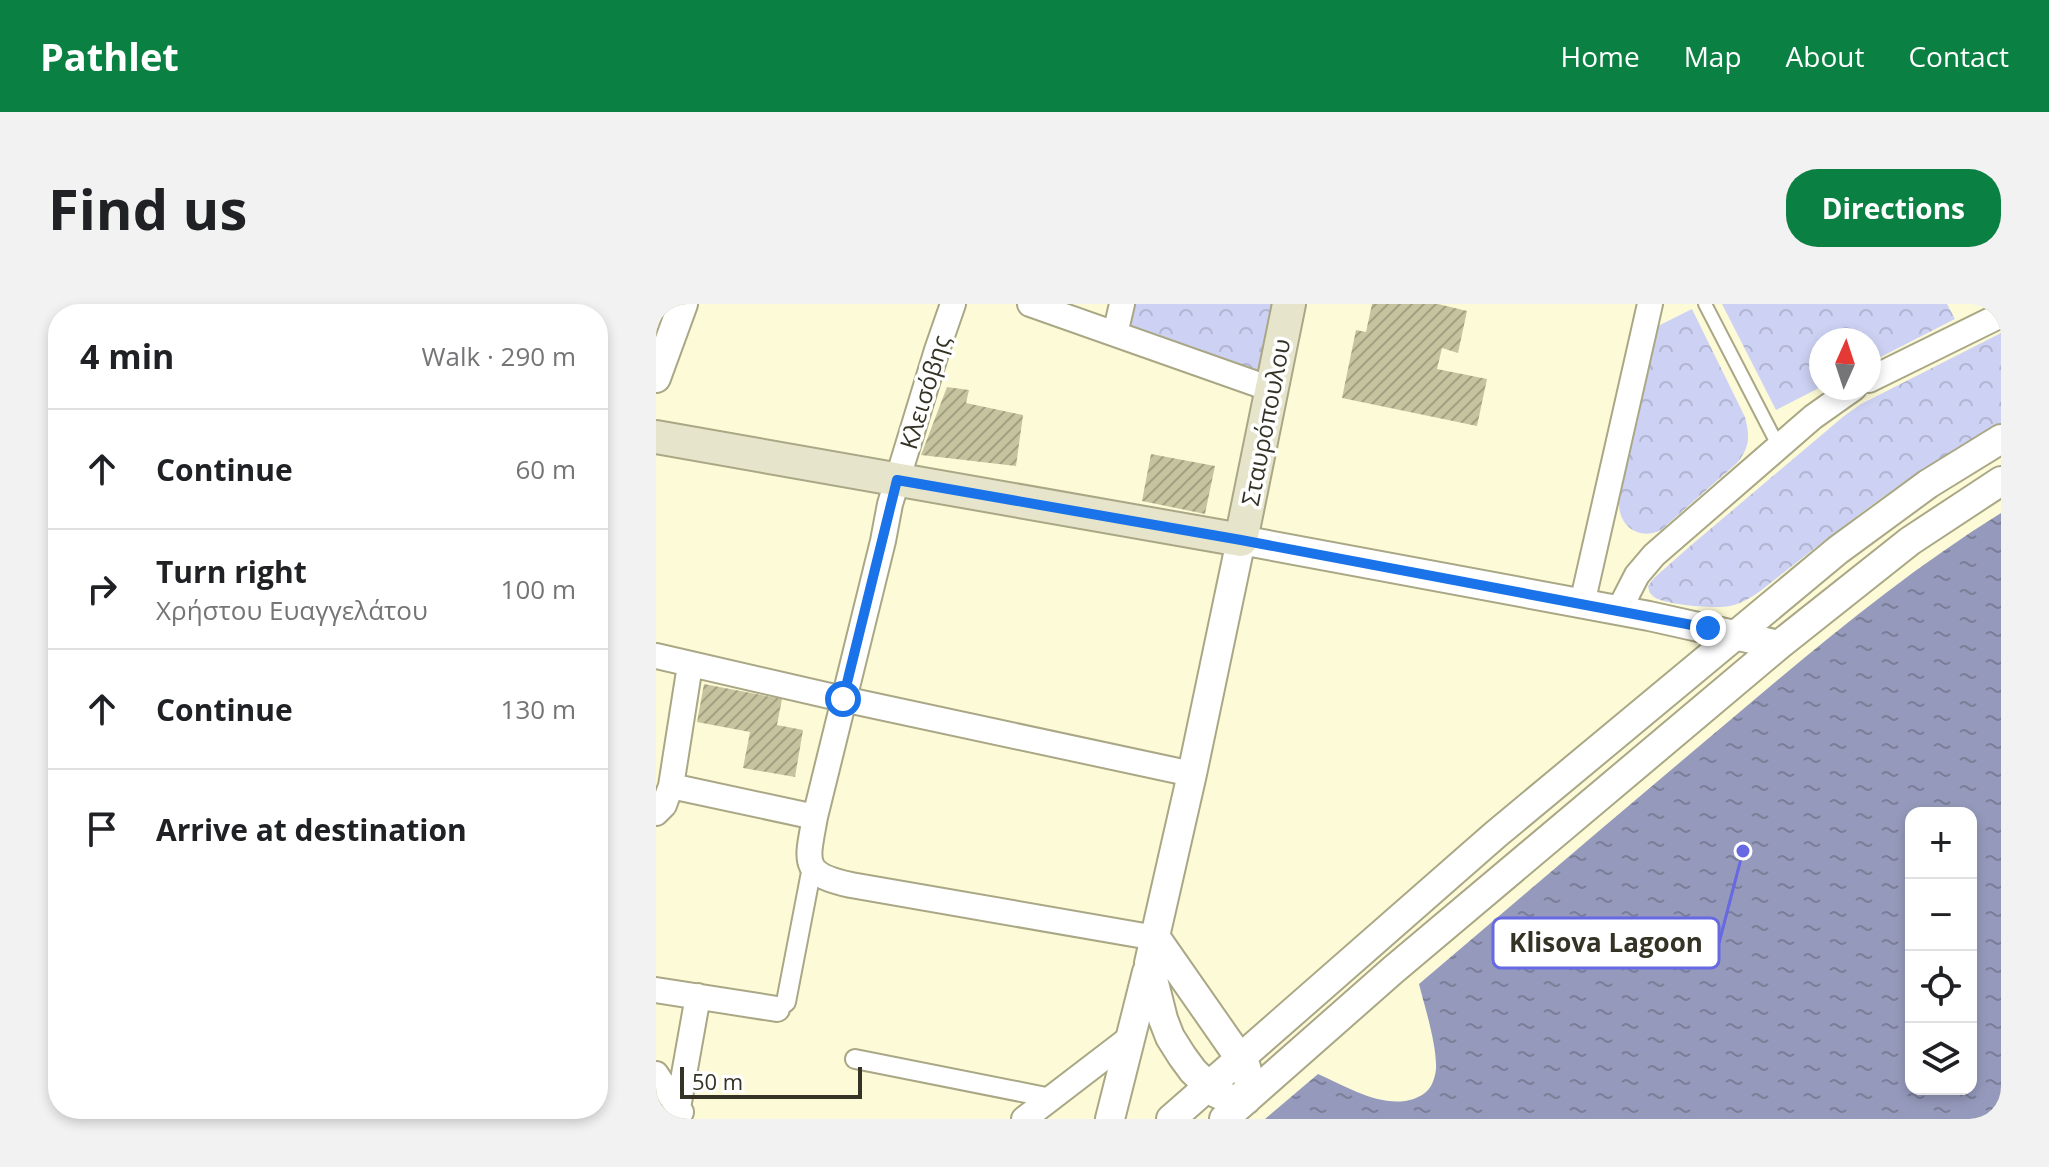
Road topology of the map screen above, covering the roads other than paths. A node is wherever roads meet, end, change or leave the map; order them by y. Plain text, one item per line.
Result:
1 (683, 304) edge
2 (953, 304) edge
3 (1030, 304) edge
4 (1122, 304) edge
5 (1289, 304) edge
6 (1705, 304) edge
7 (1652, 305) edge
8 (1974, 315) edge
9 (2001, 315) edge
10 (1115, 334) junction
11 (1881, 373) edge
12 (656, 378) edge
13 (1271, 389) junction
14 (1837, 400) edge
15 (656, 437) edge
16 (2001, 439) edge
17 (1779, 447) junction
18 (897, 480) junction
19 (2001, 481) edge
20 (1241, 540) junction
21 (1582, 604) junction
22 (1619, 610) junction
23 (1737, 634) junction
24 (1779, 645) junction
25 (656, 656) edge
26 (690, 665) junction
27 (843, 699) junction
28 (1192, 774) junction
29 (671, 786) junction
30 (656, 813) edge
31 (815, 817) junction
32 (812, 867) junction
33 (1153, 950) junction
34 (656, 990) edge
35 (698, 996) junction
36 (777, 1009) joint
37 (1131, 1037) junction
38 (855, 1059) dead end
39 (1241, 1059) junction
40 (656, 1074) edge
41 (1208, 1087) junction
42 (1051, 1098) junction
43 (1246, 1100) junction
44 (682, 1114) edge
45 (1024, 1119) edge
46 (1110, 1119) edge
47 (1171, 1119) edge
48 (1224, 1119) edge

1 - 12 street
2 - 18 street, Κλεισόβης
3 - 10 street
4 - 10 street
5 - 13 main road, Σταυρόπουλου
6 - 17 lane
7 - 21 street
8 - 9 street
8 - 11 street
10 - 13 street
13 - 20 main road, Σταυρόπουλου
14 - 17 street
15 - 18 main road
16 - 23 street
17 - 22 street
18 - 20 main road
18 - 27 street, Κλεισόβης
19 - 24 street
20 - 21 street
20 - 28 street
21 - 22 street
22 - 23 street
23 - 24 street
23 - 39 street
24 - 43 street
25 - 26 street
26 - 27 street
26 - 29 street
27 - 28 street
27 - 31 street, Κλεισόβης
28 - 33 street
29 - 30 street
29 - 31 street
31 - 32 street, Κλεισόβης
32 - 33 street
32 - 36 street
33 - 37 street
33 - 39 street
33 - 41 street
34 - 35 street
35 - 36 street
35 - 44 street
37 - 42 street
37 - 46 street
38 - 42 street
39 - 41 street
39 - 43 street
40 - 44 street
41 - 43 street
41 - 47 street
42 - 45 street
43 - 48 street

